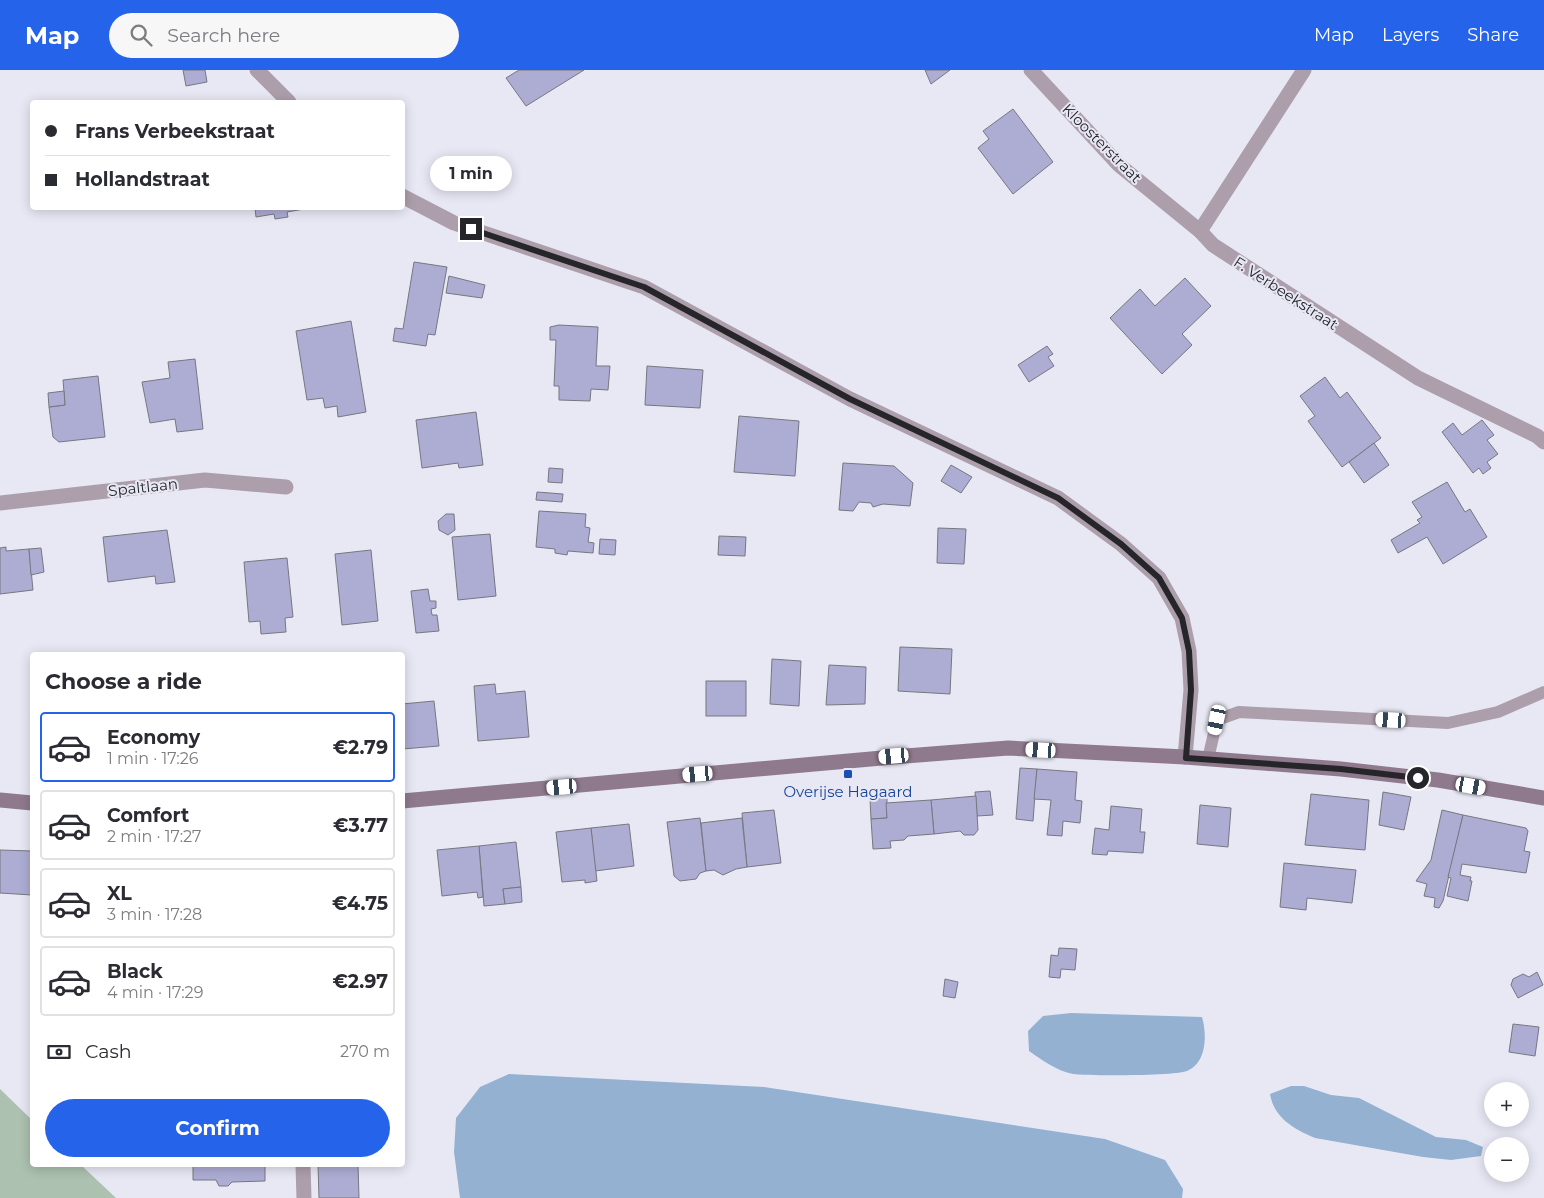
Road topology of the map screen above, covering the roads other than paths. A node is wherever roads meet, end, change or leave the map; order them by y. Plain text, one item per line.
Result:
1 (256, 70) edge
2 (1031, 70) edge
3 (1304, 70) edge
4 (287, 100) edge
5 (405, 198) edge
6 (1200, 231) junction
7 (1544, 442) edge
8 (286, 487) dead end
9 (0, 503) edge
10 (1544, 692) edge
11 (1186, 758) junction
12 (1208, 759) junction
13 (1544, 798) edge
14 (0, 800) edge
15 (405, 801) edge
16 (30, 803) edge
17 (304, 1167) edge
18 (304, 1198) edge

1 - 4 street
2 - 6 street, Kloosterstraat
3 - 6 street
5 - 11 street
6 - 7 street, F. Verbeekstraat
8 - 9 street, Spaltlaan
10 - 12 lane
11 - 12 main road
11 - 15 main road
12 - 13 main road
14 - 16 main road
17 - 18 street

